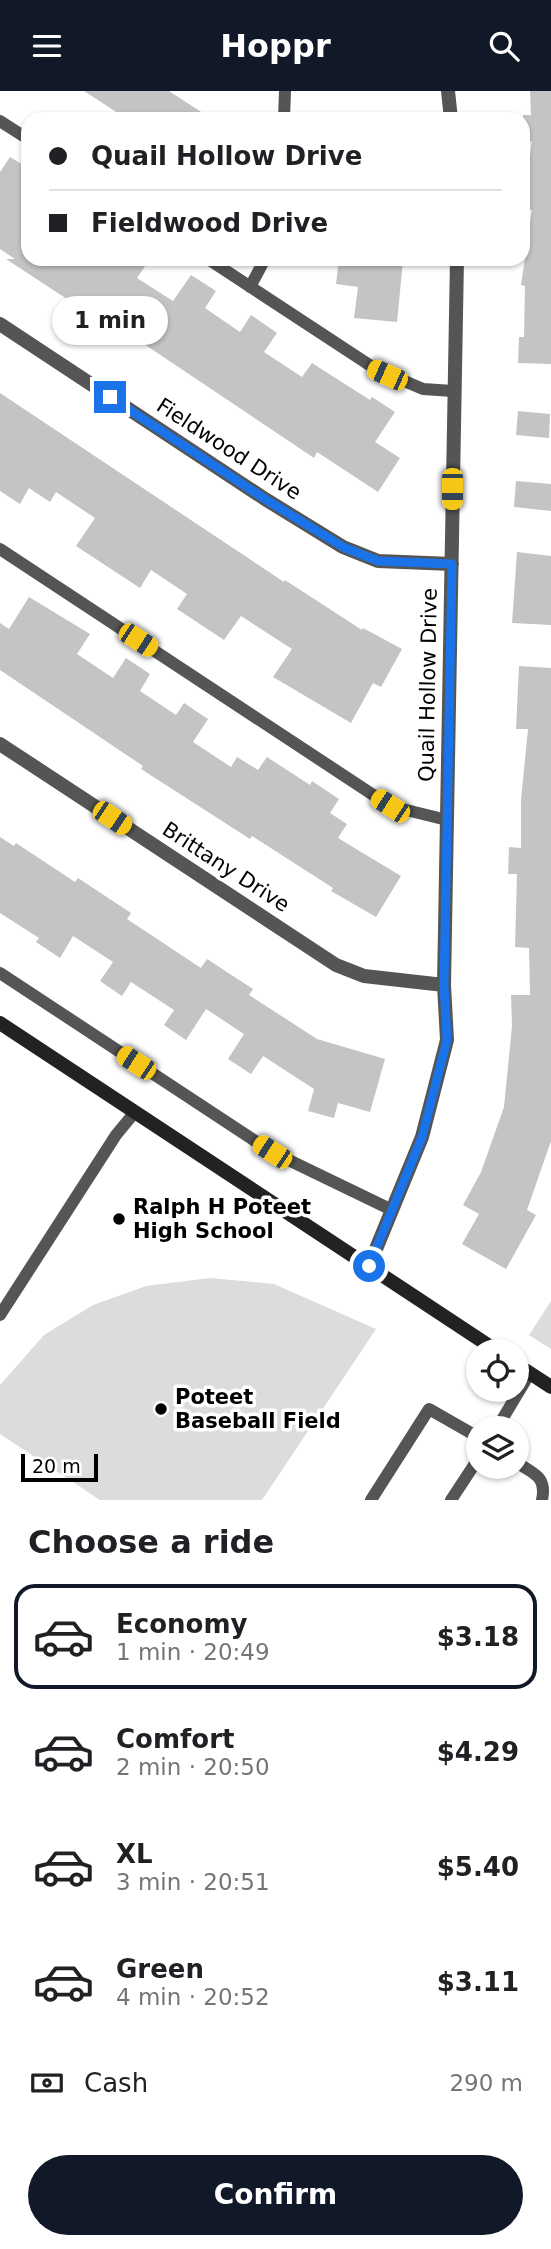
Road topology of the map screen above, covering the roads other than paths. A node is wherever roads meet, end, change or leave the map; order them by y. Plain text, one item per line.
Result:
1 (285, 91) edge
2 (447, 91) edge
3 (284, 112) edge
4 (450, 112) edge
5 (0, 121) edge
6 (21, 134) edge
7 (218, 266) edge
8 (261, 266) edge
9 (457, 266) edge
10 (250, 287) junction
11 (0, 324) edge
12 (453, 391) junction
13 (0, 549) edge
14 (452, 564) junction
15 (0, 744) edge
16 (447, 820) junction
17 (0, 973) edge
18 (444, 985) junction
19 (0, 1023) edge
20 (135, 1112) junction
21 (392, 1210) junction
22 (369, 1266) junction
23 (0, 1315) edge
24 (479, 1339) edge
25 (530, 1373) joint
26 (551, 1387) edge
27 (504, 1416) edge
28 (466, 1430) edge
29 (529, 1470) edge
30 (466, 1477) edge
31 (371, 1500) edge
32 (451, 1500) edge
33 (542, 1500) edge

1 - 3 lane
2 - 4 street
5 - 6 lane
7 - 10 lane
8 - 10 lane
9 - 12 street, Quail Hollow Drive
10 - 12 lane
11 - 14 street, Fieldwood Drive
12 - 14 street, Quail Hollow Drive
13 - 16 lane
14 - 16 street, Quail Hollow Drive
15 - 18 street, Brittany Drive
16 - 18 street, Quail Hollow Drive
17 - 21 lane
18 - 21 street, Quail Hollow Drive
19 - 20 street
20 - 22 street
20 - 23 lane
21 - 22 street, Quail Hollow Drive
22 - 24 street
25 - 26 street
25 - 27 lane
28 - 31 lane
29 - 33 lane
30 - 32 lane

